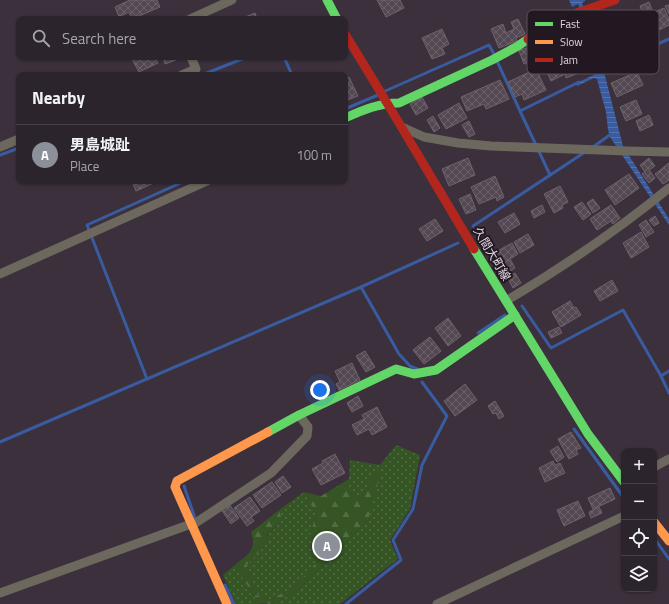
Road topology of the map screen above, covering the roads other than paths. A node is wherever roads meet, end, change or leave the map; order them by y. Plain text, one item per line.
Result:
1 (232, 0) edge
2 (327, 0) edge
3 (615, 0) edge
4 (587, 10) edge
5 (197, 16) edge
6 (335, 16) edge
7 (348, 39) edge
8 (527, 40) edge
9 (193, 60) edge
10 (198, 72) edge
11 (383, 96) junction
12 (348, 117) edge
13 (402, 127) junction
14 (16, 141) edge
15 (0, 147) edge
16 (669, 152) edge
17 (200, 184) edge
18 (669, 188) edge
19 (0, 274) edge
20 (506, 301) junction
21 (515, 315) junction
22 (299, 415) junction
23 (669, 459) edge
24 (657, 465) edge
25 (621, 478) edge
26 (621, 517) edge
27 (195, 523) junction
28 (657, 526) edge
29 (669, 541) edge
30 (0, 593) edge
31 (227, 604) edge
32 (437, 604) edge

1 - 5 street
2 - 6 street
3 - 4 street
7 - 11 street, 久間大町線
8 - 11 street
9 - 10 street
11 - 12 street
11 - 13 street, 久間大町線
13 - 16 street
13 - 20 street, 久間大町線
14 - 15 street
17 - 19 street
18 - 20 street
20 - 21 street, 久間大町線
21 - 22 street
21 - 25 street, 久間大町線
22 - 27 street
22 - 27 street
23 - 24 street
26 - 32 street
27 - 30 street
27 - 31 street
28 - 29 street

